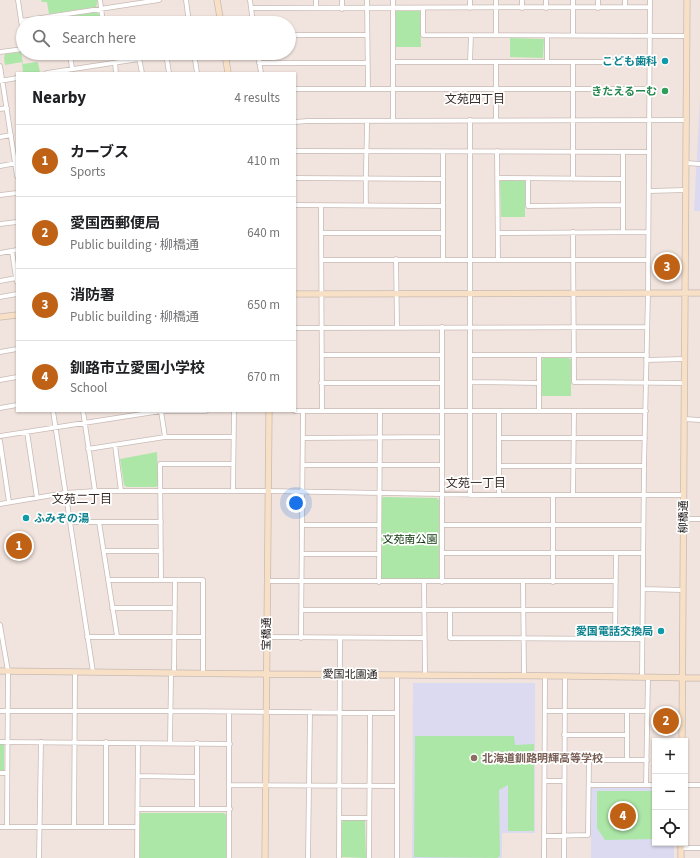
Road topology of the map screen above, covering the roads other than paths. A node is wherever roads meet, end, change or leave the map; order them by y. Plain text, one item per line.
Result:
1 (18, 0) edge
2 (100, 0) edge
3 (158, 0) edge
4 (186, 0) edge
5 (217, 0) edge
6 (250, 0) edge
7 (316, 0) edge
8 (342, 0) edge
9 (367, 0) edge
10 (393, 0) edge
11 (470, 0) edge
12 (496, 0) edge
13 (522, 0) edge
14 (546, 0) edge
15 (573, 0) edge
16 (598, 0) edge
17 (625, 0) edge
18 (650, 0) edge
19 (687, 0) edge
20 (127, 2) edge
21 (650, 7) junction
22 (101, 8) junction
23 (251, 8) junction
24 (316, 8) junction
25 (367, 8) junction
26 (393, 8) junction
27 (423, 8) junction
28 (470, 8) junction
29 (496, 8) junction
30 (522, 8) junction
31 (546, 8) junction
32 (573, 8) junction
33 (598, 8) junction
34 (625, 8) junction
35 (342, 9) junction
36 (20, 16) edge
37 (52, 16) edge
38 (102, 16) edge
39 (189, 16) edge
40 (219, 16) edge
41 (252, 16) edge
42 (296, 35) edge
43 (367, 35) junction
44 (470, 35) junction
45 (496, 35) junction
46 (548, 35) junction
47 (573, 35) junction
48 (650, 35) junction
49 (687, 36) junction
50 (16, 50) edge
51 (0, 52) edge
52 (71, 60) edge
53 (133, 60) edge
54 (139, 60) edge
55 (167, 60) edge
56 (195, 60) edge
57 (226, 60) edge
58 (259, 62) joint
59 (393, 62) junction
60 (470, 62) junction
61 (496, 62) junction
62 (547, 62) junction
63 (573, 62) junction
64 (650, 62) junction
65 (114, 63) junction
66 (367, 63) junction
67 (0, 66) edge
68 (72, 69) junction
69 (53, 72) edge
70 (116, 72) edge
71 (142, 72) edge
72 (169, 72) edge
73 (197, 72) edge
74 (228, 72) edge
75 (261, 72) edge
76 (16, 78) edge
77 (1, 80) edge
78 (296, 89) edge
79 (368, 89) junction
80 (393, 89) junction
81 (496, 89) junction
82 (573, 89) junction
83 (649, 89) junction
84 (7, 108) junction
85 (0, 109) edge
86 (367, 120) junction
87 (393, 120) junction
88 (470, 120) junction
89 (496, 120) junction
90 (573, 120) junction
91 (649, 120) junction
92 (687, 120) junction
93 (296, 122) edge
94 (11, 135) junction
95 (0, 137) edge
96 (296, 151) edge
97 (470, 151) junction
98 (497, 151) junction
99 (573, 151) junction
100 (368, 152) junction
101 (443, 152) junction
102 (623, 152) junction
103 (649, 152) junction
104 (16, 164) edge
105 (686, 164) junction
106 (700, 164) edge
107 (0, 166) edge
108 (296, 178) edge
109 (498, 178) junction
110 (528, 178) junction
111 (573, 178) junction
112 (365, 179) junction
113 (443, 179) junction
114 (622, 179) junction
115 (649, 190) junction
116 (686, 190) junction
117 (16, 193) edge
118 (0, 195) edge
119 (296, 205) edge
120 (321, 206) junction
121 (366, 206) junction
122 (442, 206) junction
123 (622, 206) junction
124 (16, 222) edge
125 (0, 224) edge
126 (573, 232) junction
127 (623, 232) junction
128 (648, 232) junction
129 (322, 233) junction
130 (443, 233) junction
131 (498, 233) junction
132 (14, 250) edge
133 (0, 253) edge
134 (322, 260) junction
135 (396, 260) junction
136 (443, 260) junction
137 (470, 260) junction
138 (498, 260) junction
139 (573, 260) junction
140 (648, 260) junction
141 (16, 270) edge
142 (16, 280) edge
143 (0, 281) edge
144 (648, 293) junction
145 (685, 293) junction
146 (700, 293) edge
147 (16, 294) edge
148 (296, 294) edge
149 (322, 294) junction
150 (396, 294) junction
151 (470, 294) junction
152 (573, 294) junction
153 (0, 297) edge
154 (16, 315) edge
155 (0, 317) edge
156 (396, 327) junction
157 (442, 327) junction
158 (470, 327) junction
159 (647, 327) junction
160 (296, 328) edge
161 (322, 328) junction
162 (574, 328) junction
163 (16, 349) edge
164 (0, 352) edge
165 (322, 355) junction
166 (442, 355) junction
167 (470, 355) junction
168 (539, 355) junction
169 (573, 355) junction
170 (646, 357) junction
171 (684, 359) junction
172 (16, 377) edge
173 (0, 380) edge
174 (470, 382) junction
175 (321, 383) junction
176 (442, 383) junction
177 (539, 383) junction
178 (646, 383) junction
179 (684, 383) junction
180 (16, 405) edge
181 (0, 408) edge
182 (442, 410) junction
183 (296, 411) edge
184 (303, 411) junction
185 (322, 411) junction
186 (380, 411) junction
187 (470, 411) junction
188 (499, 411) junction
189 (539, 411) junction
190 (574, 411) junction
191 (646, 411) junction
192 (53, 412) edge
193 (83, 412) edge
194 (155, 412) edge
195 (161, 412) edge
196 (234, 412) edge
197 (269, 412) edge
198 (684, 420) junction
199 (700, 420) edge
200 (85, 423) junction
201 (55, 428) junction
202 (26, 432) junction
203 (0, 436) edge
204 (165, 437) junction
205 (234, 437) junction
206 (442, 437) junction
207 (303, 438) junction
208 (380, 438) junction
209 (499, 438) junction
210 (573, 438) junction
211 (645, 438) junction
212 (0, 441) edge
213 (115, 445) junction
214 (88, 449) junction
215 (233, 464) junction
216 (303, 465) junction
217 (380, 465) junction
218 (442, 465) junction
219 (499, 466) junction
220 (573, 466) junction
221 (644, 466) junction
222 (95, 491) junction
223 (122, 491) junction
224 (233, 491) junction
225 (268, 491) junction
226 (160, 492) junction
227 (303, 492) junction
228 (66, 493) junction
229 (380, 493) junction
230 (442, 495) junction
231 (470, 495) junction
232 (499, 495) junction
233 (553, 495) junction
234 (573, 495) junction
235 (644, 495) junction
236 (683, 495) junction
237 (37, 498) junction
238 (9, 502) junction
239 (0, 504) edge
240 (683, 519) junction
241 (700, 520) edge
242 (70, 522) junction
243 (99, 522) junction
244 (161, 522) junction
245 (302, 525) junction
246 (380, 525) junction
247 (442, 525) junction
248 (553, 525) junction
249 (643, 525) junction
250 (104, 551) junction
251 (161, 551) junction
252 (442, 553) junction
253 (553, 553) junction
254 (616, 553) junction
255 (643, 553) junction
256 (302, 554) junction
257 (379, 554) junction
258 (161, 579) junction
259 (108, 580) junction
260 (175, 580) junction
261 (616, 581) junction
262 (267, 582) junction
263 (302, 582) junction
264 (379, 582) junction
265 (424, 582) junction
266 (442, 582) junction
267 (523, 582) junction
268 (553, 582) junction
269 (643, 589) junction
270 (682, 590) junction
271 (112, 608) junction
272 (175, 608) junction
273 (301, 610) junction
274 (424, 610) junction
275 (450, 610) junction
276 (524, 610) junction
277 (615, 610) junction
278 (0, 625) edge
279 (117, 636) junction
280 (175, 636) junction
281 (87, 637) junction
282 (203, 637) junction
283 (266, 637) junction
284 (301, 638) junction
285 (340, 638) junction
286 (424, 638) junction
287 (523, 638) junction
288 (615, 638) junction
289 (642, 639) junction
290 (0, 671) edge
291 (8, 671) junction
292 (75, 672) junction
293 (93, 672) junction
294 (203, 673) junction
295 (173, 674) junction
296 (266, 674) junction
297 (340, 674) junction
298 (397, 675) junction
299 (425, 675) junction
300 (524, 676) junction
301 (545, 676) junction
302 (565, 676) junction
303 (645, 677) junction
304 (682, 677) junction
305 (700, 678) edge
306 (0, 710) edge
307 (75, 710) junction
308 (8, 711) junction
309 (170, 711) junction
310 (545, 711) junction
311 (564, 711) junction
312 (627, 711) junction
313 (647, 711) junction
314 (229, 712) junction
315 (266, 712) junction
316 (310, 712) junction
317 (340, 713) junction
318 (370, 713) junction
319 (397, 713) junction
320 (564, 735) junction
321 (627, 735) junction
322 (682, 738) edge
323 (0, 742) edge
324 (8, 742) junction
325 (41, 742) junction
326 (75, 742) junction
327 (106, 742) junction
328 (138, 743) junction
329 (170, 743) junction
330 (197, 743) junction
331 (230, 744) junction
332 (564, 760) junction
333 (589, 760) junction
334 (627, 760) junction
335 (646, 760) junction
336 (0, 773) edge
337 (7, 773) junction
338 (138, 776) junction
339 (197, 777) junction
340 (545, 781) junction
341 (564, 781) junction
342 (265, 785) junction
343 (309, 785) junction
344 (340, 785) junction
345 (589, 785) junction
346 (646, 785) junction
347 (652, 785) edge
348 (688, 785) edge
349 (700, 785) edge
350 (230, 786) junction
351 (370, 786) junction
352 (397, 786) junction
353 (197, 808) junction
354 (138, 809) junction
355 (230, 809) junction
356 (340, 818) junction
357 (368, 818) junction
358 (0, 827) edge
359 (7, 827) junction
360 (41, 827) junction
361 (74, 827) junction
362 (106, 827) junction
363 (137, 827) junction
364 (544, 836) junction
365 (564, 836) junction
366 (681, 846) edge
367 (700, 848) edge
368 (40, 858) edge
369 (137, 858) edge
370 (229, 858) edge
371 (265, 858) edge
372 (308, 858) edge
373 (340, 858) edge
374 (369, 858) edge
375 (397, 858) edge
376 (544, 858) edge
377 (564, 858) edge
378 (681, 858) edge

1 - 36 street
2 - 22 street
3 - 20 street
4 - 39 street
5 - 40 street
6 - 23 street
7 - 24 street
8 - 35 street
9 - 25 street
10 - 26 street
11 - 28 street
12 - 29 street
13 - 30 street
14 - 31 street
15 - 32 street
16 - 33 street
17 - 34 street
18 - 21 street
19 - 49 street, 柳橋通
20 - 22 street
21 - 34 street
21 - 48 street
22 - 37 street
22 - 38 street
23 - 24 street
23 - 41 street
24 - 35 street
25 - 26 street
25 - 35 street
25 - 43 street
26 - 27 street
26 - 59 street
27 - 28 street
27 - 44 street
28 - 29 street
29 - 30 street
29 - 45 street
30 - 31 street
31 - 32 street
32 - 33 street
32 - 47 street
33 - 34 street
42 - 43 street
43 - 66 street
44 - 45 street
44 - 60 street
45 - 46 street
46 - 47 street
46 - 62 street
47 - 48 street
48 - 49 street
48 - 64 street
49 - 92 street, 柳橋通
50 - 51 street
52 - 68 street
53 - 65 street
54 - 71 street
55 - 72 street
56 - 73 street
57 - 74 street
58 - 66 street
58 - 75 street
59 - 60 street
59 - 80 street
60 - 61 street
61 - 62 street
61 - 81 street
62 - 63 street
63 - 64 street
63 - 82 street
64 - 83 street
65 - 68 street
65 - 70 street
66 - 79 street
67 - 77 street
68 - 69 street
76 - 77 street
77 - 84 street
78 - 79 street
79 - 80 street
80 - 81 street
80 - 87 street
81 - 82 street
81 - 89 street
82 - 83 street
82 - 90 street
83 - 91 street
84 - 85 street
84 - 94 street
86 - 87 street
86 - 93 street
86 - 100 street
87 - 88 street
88 - 89 street
88 - 97 street
89 - 90 street
90 - 91 street
90 - 99 street
91 - 92 street
91 - 103 street
92 - 105 street, 柳橋通
94 - 95 street
94 - 104 street
96 - 100 street
97 - 98 street
97 - 101 street
97 - 137 street
98 - 99 street
98 - 109 street
99 - 102 street
99 - 111 street
100 - 101 street
100 - 112 street
101 - 113 street
102 - 103 street
102 - 114 street
103 - 115 street
104 - 107 street
105 - 106 street
105 - 116 street, 柳橋通
108 - 112 street
109 - 110 street
109 - 131 street
110 - 111 street
110 - 123 street
111 - 114 street
112 - 113 street
112 - 121 street
113 - 122 street
114 - 123 street
115 - 116 street
115 - 128 street
116 - 145 street, 柳橋通
117 - 118 street
119 - 120 street
120 - 121 street
120 - 129 street
121 - 122 street
122 - 130 street
123 - 127 street
124 - 125 street
126 - 127 street
126 - 131 street
126 - 139 street
127 - 128 street
128 - 140 street
129 - 130 street
129 - 134 street
130 - 136 street
131 - 138 street
132 - 133 street
132 - 141 street
134 - 135 street
134 - 149 street
135 - 136 street
135 - 150 street
136 - 137 street
137 - 138 street
137 - 151 street
138 - 139 street
139 - 140 street
139 - 152 street
140 - 144 street
142 - 143 street
144 - 145 street
144 - 152 street
144 - 159 street
145 - 146 street
145 - 171 street, 柳橋通
147 - 153 street
148 - 149 street
149 - 150 street
149 - 161 street
150 - 151 street
150 - 156 street
151 - 152 street
151 - 158 street
152 - 162 street
154 - 155 street
156 - 157 street
156 - 161 street
157 - 158 street
157 - 166 street
158 - 162 street
158 - 167 street
159 - 162 street
159 - 170 street
160 - 161 street
161 - 165 street
162 - 169 street
163 - 164 street
165 - 166 street
165 - 175 street
166 - 176 street
167 - 168 street
167 - 174 street
168 - 169 street
168 - 177 street
169 - 170 street
169 - 178 street
170 - 171 street
170 - 178 street
171 - 179 street, 柳橋通
172 - 173 street
174 - 177 street
174 - 187 street
175 - 176 street
175 - 185 street
176 - 182 street
177 - 189 street
178 - 179 street
178 - 191 street
179 - 198 street, 柳橋通
180 - 181 street
182 - 186 street
182 - 187 street
182 - 206 street
183 - 184 street
184 - 185 street
184 - 207 street
185 - 186 street
186 - 208 street
187 - 188 street
187 - 231 street
188 - 189 street
188 - 209 street
189 - 190 street
190 - 191 street
190 - 210 street
191 - 211 street
192 - 201 street
193 - 200 street
194 - 200 street
195 - 204 street
196 - 205 street
197 - 225 street, 宝橋通
198 - 199 street
198 - 236 street, 柳橋通
200 - 201 street
200 - 214 street
201 - 202 street
201 - 228 street
202 - 203 street
202 - 237 street
204 - 205 street
204 - 213 street
205 - 215 street
206 - 208 street
206 - 218 street
207 - 208 street
207 - 216 street
208 - 217 street
209 - 210 street
209 - 219 street
210 - 211 street
210 - 220 street
211 - 221 street
212 - 238 street
213 - 214 street
213 - 223 street
214 - 222 street
215 - 224 street
215 - 226 street
216 - 217 street
216 - 227 street
217 - 218 street
217 - 229 street
218 - 230 street
219 - 220 street
219 - 232 street
220 - 221 street
220 - 234 street
221 - 235 street
222 - 223 street
222 - 228 street
223 - 226 street
224 - 225 street
224 - 226 street
225 - 227 street
225 - 262 street, 宝橋通
226 - 244 street
227 - 229 street
227 - 245 street
228 - 237 street
228 - 242 street
229 - 230 street
229 - 246 street
230 - 231 street
230 - 247 street
231 - 232 street
232 - 233 street
233 - 234 street
233 - 248 street
234 - 235 street
235 - 236 street
235 - 249 street
236 - 240 street, 柳橋通
237 - 238 street
238 - 239 street
240 - 241 street
240 - 270 street, 柳橋通
242 - 243 street
242 - 281 street
243 - 244 street
243 - 250 street
244 - 251 street
245 - 246 street
245 - 256 street
246 - 257 street
247 - 248 street
247 - 252 street
248 - 249 street
248 - 253 street
249 - 255 street
250 - 251 street
250 - 259 street
251 - 258 street
252 - 253 street
252 - 266 street
253 - 254 street
253 - 268 street
254 - 255 street
254 - 261 street
255 - 269 street
256 - 257 street
256 - 263 street
257 - 264 street
258 - 259 street
258 - 260 street
259 - 271 street
260 - 272 street
260 - 282 street
261 - 268 street
261 - 277 street
262 - 263 street
262 - 283 street, 宝橋通
263 - 264 street
263 - 273 street
264 - 265 street
265 - 266 street
265 - 274 street
266 - 267 street
267 - 268 street
267 - 276 street
269 - 270 street
269 - 289 street
270 - 304 street, 柳橋通
271 - 272 street
271 - 279 street
272 - 280 street
273 - 274 street
273 - 284 street
274 - 275 street
274 - 286 street
275 - 276 street
275 - 287 street
276 - 277 street
276 - 287 street
277 - 288 street
278 - 291 street
279 - 280 street
279 - 281 street
280 - 282 street
280 - 295 street
281 - 293 street
282 - 294 street
283 - 284 street
283 - 296 street, 宝橋通
284 - 285 street
285 - 286 street
285 - 297 street
286 - 299 street
287 - 288 street
287 - 300 street
288 - 289 street
289 - 303 street
290 - 291 street, 愛国北園通
291 - 292 street, 愛国北園通
291 - 308 street
292 - 293 street, 愛国北園通
292 - 307 street
293 - 295 street, 愛国北園通
294 - 295 street, 愛国北園通
294 - 296 street, 愛国北園通
295 - 309 street
296 - 297 street, 愛国北園通
296 - 315 street, 宝橋通
297 - 298 street, 愛国北園通
297 - 317 street
298 - 299 street, 愛国北園通
298 - 319 street
299 - 300 street, 愛国北園通
300 - 301 street, 愛国北園通
301 - 302 street, 愛国北園通
301 - 310 street
302 - 303 street, 愛国北園通
302 - 311 street
303 - 304 street, 愛国北園通
303 - 313 street
304 - 305 street, 愛国北園通
304 - 322 street, 柳橋通
306 - 308 street
307 - 308 street
307 - 309 street
307 - 326 street
308 - 324 street
309 - 314 street
309 - 329 street
310 - 311 street
310 - 340 street
311 - 312 street
311 - 320 street
312 - 313 street
312 - 321 street
313 - 335 street
314 - 315 street
314 - 331 street
315 - 316 street
315 - 342 street, 宝橋通
316 - 317 street
316 - 343 street
317 - 318 street
317 - 344 street
318 - 319 street
318 - 351 street
319 - 352 street
320 - 321 street
320 - 332 street
321 - 334 street
323 - 324 street
324 - 325 street
324 - 337 street
325 - 326 street
325 - 360 street
326 - 327 street
326 - 361 street
327 - 328 street
327 - 362 street
328 - 329 street
328 - 338 street
329 - 330 street
330 - 331 street
330 - 339 street
331 - 350 street
332 - 333 street
332 - 341 street
333 - 334 street
333 - 345 street
334 - 335 street
335 - 346 street
336 - 337 street
337 - 359 street
338 - 339 street
338 - 354 street
339 - 353 street
340 - 341 street
340 - 364 street
341 - 365 street
342 - 343 street
342 - 350 street
342 - 371 street, 宝橋通
343 - 344 street
343 - 372 street
344 - 351 street
344 - 356 street
345 - 346 street
345 - 365 street
346 - 347 street
348 - 349 street
350 - 355 street
351 - 352 street
351 - 357 street
352 - 375 street
353 - 354 street
353 - 355 street
354 - 363 street
355 - 370 street
356 - 357 street
356 - 373 street
357 - 374 street
358 - 359 street
359 - 360 street
360 - 361 street
360 - 368 street
361 - 362 street
362 - 363 street
363 - 369 street
364 - 365 street
364 - 376 street
365 - 377 street
366 - 367 street
366 - 378 street

